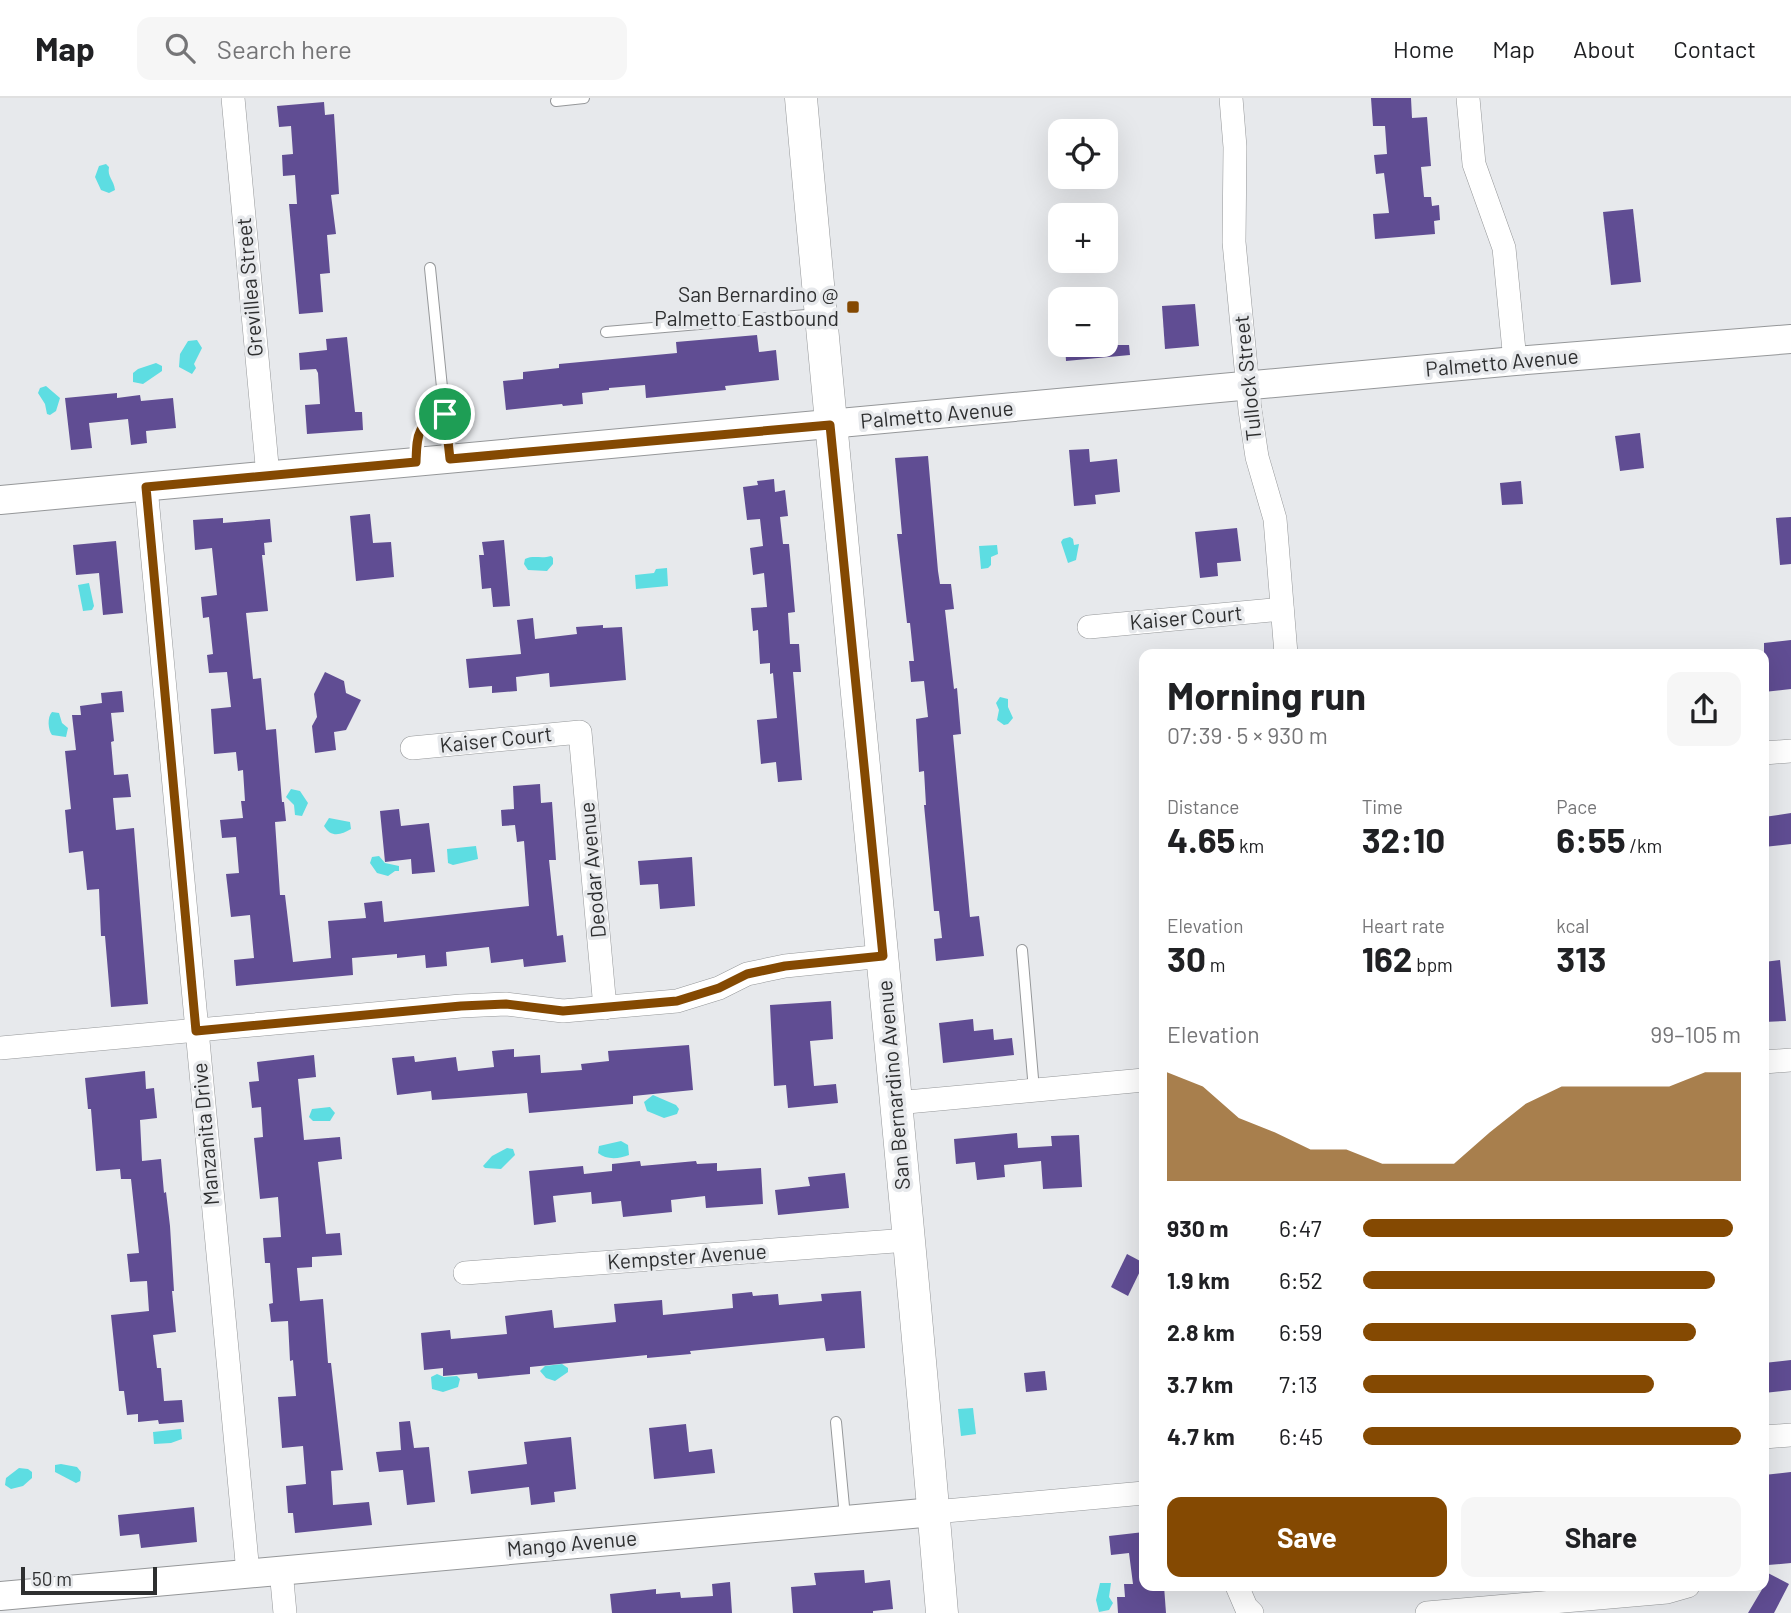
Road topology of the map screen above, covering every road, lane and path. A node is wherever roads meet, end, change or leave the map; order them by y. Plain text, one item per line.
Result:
1 (233, 98) edge
2 (584, 98) edge
3 (802, 98) edge
4 (1231, 98) edge
5 (1468, 98) edge
6 (556, 101) dead end
7 (430, 268) dead end
8 (820, 314) junction
9 (606, 332) dead end
10 (1791, 339) edge
11 (1515, 362) junction
12 (1248, 386) junction
13 (445, 414) junction
14 (830, 425) junction
15 (450, 459) junction
16 (416, 462) junction
17 (268, 476) junction
18 (146, 487) junction
19 (0, 500) edge
20 (1282, 609) junction
21 (1089, 626) dead end
22 (1286, 649) edge
23 (580, 732) joint
24 (412, 748) dead end
25 (1791, 751) edge
26 (1769, 753) edge
27 (1022, 950) dead end
28 (883, 956) junction
29 (606, 1008) junction
30 (196, 1031) junction
31 (0, 1048) edge
32 (1791, 1060) edge
33 (1769, 1062) edge
34 (1139, 1080) edge
35 (1034, 1090) junction
36 (896, 1103) junction
37 (908, 1240) junction
38 (465, 1273) dead end
39 (836, 1422) dead end
40 (1791, 1435) edge
41 (1769, 1437) edge
42 (1139, 1493) edge
43 (934, 1512) junction
44 (846, 1520) junction
45 (281, 1570) junction
46 (248, 1573) junction
47 (1239, 1591) edge
48 (1670, 1591) edge
49 (0, 1596) edge
50 (285, 1613) edge
51 (942, 1613) edge
52 (1252, 1613) edge
53 (1427, 1613) edge

1 - 17 street, Grevillea Street
2 - 6 lane
3 - 8 main road, San Bernardino Avenue
4 - 12 street, Tullock Street
5 - 11 street
7 - 13 lane
8 - 9 lane
8 - 14 main road, San Bernardino Avenue
10 - 11 street, Palmetto Avenue
11 - 12 street, Palmetto Avenue
12 - 14 street, Palmetto Avenue
12 - 20 street, Tullock Street
13 - 15 lane
13 - 16 lane
14 - 15 street, Palmetto Avenue
14 - 28 main road, San Bernardino Avenue
15 - 16 street, Palmetto Avenue
16 - 17 street, Palmetto Avenue
17 - 18 street, Palmetto Avenue
18 - 19 street, Palmetto Avenue
18 - 30 street, Manzanita Drive
20 - 21 street, Kaiser Court
20 - 22 street, Tullock Street
23 - 24 street, Kaiser Court
23 - 29 street, Deodar Avenue
25 - 26 street
27 - 35 lane
28 - 29 street
28 - 36 main road, San Bernardino Avenue
29 - 30 street
30 - 31 street
30 - 46 street, Manzanita Drive
32 - 33 street
34 - 35 street
35 - 36 street
36 - 37 main road, San Bernardino Avenue
37 - 38 street, Kempster Avenue
37 - 43 main road, San Bernardino Avenue
39 - 44 lane
40 - 41 street
42 - 43 street, Mango Avenue
43 - 44 street, Mango Avenue
43 - 51 main road, San Bernardino Avenue
44 - 45 street, Mango Avenue
45 - 46 street, Mango Avenue
45 - 50 street
46 - 49 street, Mango Avenue
47 - 52 street
48 - 53 street

